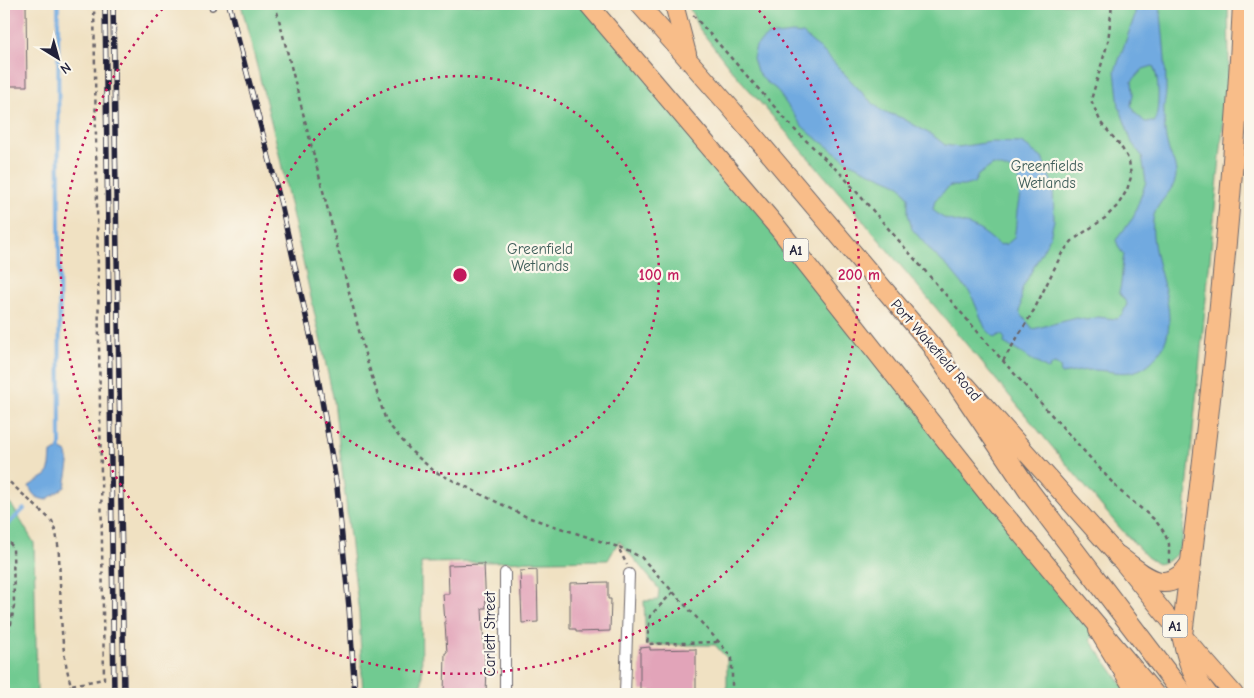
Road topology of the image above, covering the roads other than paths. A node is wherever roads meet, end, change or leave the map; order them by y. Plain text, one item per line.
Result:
1 (588, 4) edge
2 (639, 4) edge
3 (1243, 4) edge
4 (675, 6) edge
5 (687, 58) junction
6 (935, 351) junction
7 (1118, 556) junction
8 (1191, 563) junction
9 (505, 573) dead end
10 (629, 574) road end
11 (1099, 630) junction
12 (1182, 635) junction
13 (505, 694) edge
14 (625, 694) edge
15 (1138, 694) edge
16 (1155, 694) edge
17 (1183, 694) edge
18 (1207, 694) edge
19 (1234, 694) edge

1 - 11 highway, A1
2 - 5 highway, Port Wakefield Road / A1
3 - 8 highway
4 - 5 highway
5 - 6 highway, Port Wakefield Road / A1
6 - 7 highway, Port Wakefield Road / A1
6 - 17 highway
7 - 8 highway
7 - 12 highway, Port Wakefield Road / A1
8 - 12 highway
9 - 13 street, Carlett Street
10 - 14 street
11 - 15 highway
11 - 16 highway, A1
12 - 18 highway
12 - 19 highway, Port Wakefield Road / A1

